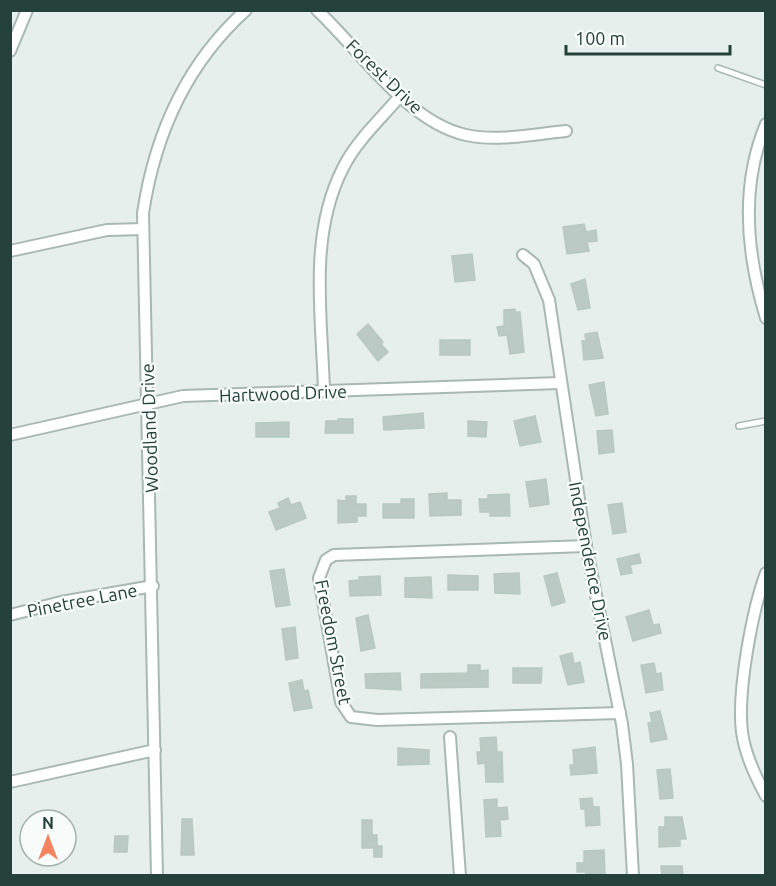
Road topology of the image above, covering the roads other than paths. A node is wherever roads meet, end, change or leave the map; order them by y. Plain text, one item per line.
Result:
1 (27, 10) edge
2 (246, 10) edge
3 (317, 10) edge
4 (10, 51) edge
5 (718, 68) dead end
6 (765, 85) edge
7 (400, 96) junction
8 (765, 124) edge
9 (566, 131) dead end
10 (143, 229) junction
11 (10, 251) edge
12 (523, 255) dead end
13 (765, 318) edge
14 (560, 382) junction
15 (324, 391) junction
16 (148, 402) junction
17 (765, 421) edge
18 (739, 426) dead end
19 (10, 435) edge
20 (586, 546) junction
21 (765, 573) edge
22 (153, 586) junction
23 (10, 615) edge
24 (620, 713) junction
25 (450, 736) dead end
26 (155, 750) junction
27 (10, 782) edge
28 (765, 796) edge
29 (158, 876) edge
30 (460, 876) edge
31 (633, 876) edge

1 - 4 street
2 - 10 street, Woodland Drive
3 - 7 street, Forest Drive
5 - 6 lane
7 - 9 street, Forest Drive
7 - 15 street
8 - 13 street
10 - 11 street
10 - 16 street, Woodland Drive
12 - 14 street, Independence Drive
14 - 15 street, Hartwood Drive
14 - 20 street, Independence Drive
15 - 16 street, Hartwood Drive
16 - 19 street, Hartwood Drive
16 - 22 street, Woodland Drive
17 - 18 lane
20 - 24 street, Independence Drive
20 - 24 street, Freedom Street
21 - 28 street
22 - 23 street, Pinetree Lane
22 - 26 street, Woodland Drive
24 - 31 street, Independence Drive
25 - 30 street
26 - 27 street
26 - 29 street, Woodland Drive

